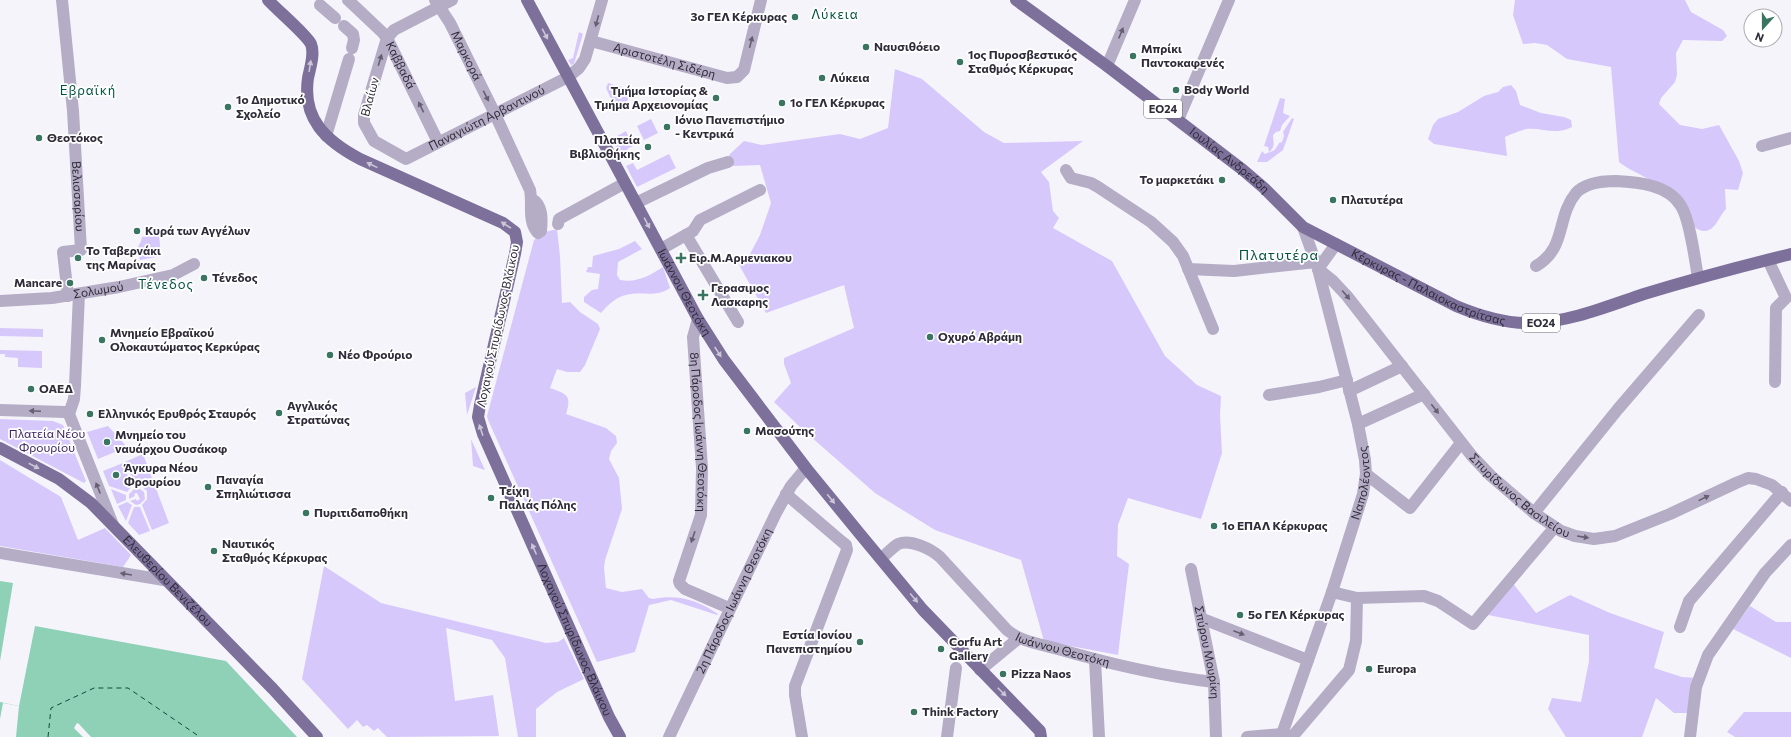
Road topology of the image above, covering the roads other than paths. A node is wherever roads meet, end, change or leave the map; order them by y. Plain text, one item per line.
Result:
1 (62, 0) edge
2 (268, 0) edge
3 (348, 0) edge
4 (452, 0) edge
5 (527, 0) edge
6 (602, 0) edge
7 (761, 0) edge
8 (1016, 0) edge
9 (1135, 0) edge
10 (1229, 0) edge
11 (438, 3) edge
12 (320, 5) dead end
13 (387, 38) junction
14 (591, 41) junction
15 (1107, 66) junction
16 (568, 77) junction
17 (495, 114) junction
18 (1178, 120) junction
19 (326, 136) junction
20 (1791, 138) edge
21 (438, 142) junction
22 (1762, 146) dead end
23 (406, 159) joint
24 (728, 162) dead end
25 (1066, 170) dead end
26 (625, 183) junction
27 (760, 190) dead end
28 (532, 199) dead end
29 (636, 203) junction
30 (558, 224) dead end
31 (1303, 227) junction
32 (686, 235) junction
33 (1336, 244) junction
34 (660, 249) junction
35 (1791, 254) edge
36 (1768, 260) junction
37 (194, 264) dead end
38 (1316, 266) junction
39 (1536, 266) dead end
40 (1188, 269) junction
41 (1698, 278) junction
42 (78, 295) junction
43 (0, 301) edge
44 (1699, 315) dead end
45 (698, 319) junction
46 (738, 322) dead end
47 (1213, 329) dead end
48 (1402, 366) junction
49 (1775, 382) dead end
50 (1348, 386) junction
51 (1424, 394) junction
52 (1268, 395) dead end
53 (0, 410) edge
54 (69, 414) junction
55 (1358, 424) junction
56 (1461, 443) junction
57 (0, 448) edge
58 (806, 468) junction
59 (1366, 474) junction
60 (1782, 492) junction
61 (786, 494) junction
62 (1791, 501) edge
63 (1534, 513) junction
64 (113, 525) junction
65 (1554, 528) junction
66 (1791, 545) edge
67 (0, 553) edge
68 (881, 559) junction
69 (1191, 569) dead end
70 (164, 580) junction
71 (1332, 592) junction
72 (1357, 598) junction
73 (729, 608) junction
74 (1203, 619) junction
75 (1680, 626) dead end
76 (1019, 638) junction
77 (1095, 660) junction
78 (1308, 660) junction
79 (956, 668) dead end
80 (980, 670) junction
81 (1214, 682) junction
82 (1289, 736) edge
83 (317, 737) edge
84 (620, 737) edge
85 (669, 737) edge
86 (802, 737) edge
87 (947, 737) edge
88 (1041, 737) edge
89 (1099, 737) edge
90 (1216, 737) edge
91 (1247, 737) edge
92 (1690, 737) edge

1 - 42 street, Βελισσαρίου
19 -> 2 main road, Λοχαγού Σπυρίδωνος Βλάικου
3 - 13 street, Καββαδά
4 - 11 street
5 -> 16 main road, Ιωάννου Θεοτόκη
6 -> 14 street, Παναγιώτη Αρβαντινού
14 -> 7 street, Αριστοτέλη Σιδέρη
8 - 15 main road, Ιουλίας Ανδρεάδη / ΕΟ24
15 -> 9 street
10 - 18 street
11 - 13 street
11 -> 17 street, Μαρκορά
12 - 19 street
21 -> 13 street, Καββαδά
23 -> 13 street, Βλαίων
14 - 16 street, Παναγιώτη Αρβαντινού
15 - 18 main road, Ιουλίας Ανδρεάδη / ΕΟ24
16 - 17 street, Παναγιώτη Αρβαντινού
16 - 26 main road, Ιωάννου Θεοτόκη
17 - 21 street, Παναγιώτη Αρβαντινού
17 - 28 street, Μαρκορά
18 - 31 main road, Ιουλίας Ανδρεάδη / ΕΟ24
84 -> 19 main road, Λοχαγού Σπυρίδωνος Βλάικου
20 - 22 street
21 - 23 street, Παναγιώτη Αρβαντινού
24 - 29 street
25 - 40 street
26 - 29 main road, Ιωάννου Θεοτόκη
26 - 30 street
27 - 32 street
29 -> 34 main road, Ιωάννου Θεοτόκη
31 - 33 main road, Κέρκυρας - Παλαιοκαστρίτσας / ΕΟ24
31 - 38 street, Ναπολέοντος
32 - 34 street
32 - 46 street
33 - 38 street
33 - 41 main road, Κέρκυρας - Παλαιοκαστρίτσας / ΕΟ24
34 - 45 main road, Ιωάννου Θεοτόκη
35 - 36 main road, Κέρκυρας - Παλαιοκαστρίτσας / ΕΟ24
36 - 41 main road, Κέρκυρας - Παλαιοκαστρίτσας / ΕΟ24
36 - 49 street
37 - 42 street, Σολωμού
38 - 40 street
38 -> 48 street, Σπυρίδωνος Βασιλείου
38 - 50 street, Ναπολέοντος
39 - 41 street
40 - 47 street
42 - 43 street, Σολωμού
42 - 54 street
44 - 63 street
45 -> 58 main road, Ιωάννου Θεοτόκη
45 -> 73 street, 8η Πάροδος Ιωάννη Θεοτόκη
48 - 50 street
48 - 51 street, Σπυρίδωνος Βασιλείου
50 - 52 street
50 - 55 street, Ναπολέοντος
51 - 55 street
51 -> 56 street, Σπυρίδωνος Βασιλείου
54 -> 53 street
64 -> 54 street
55 - 59 street, Ναπολέοντος
56 - 59 street
56 - 63 street, Σπυρίδωνος Βασιλείου
57 -> 64 main road, Ελευθερίου Βενιζέλου
58 - 61 street, 2η Πάροδος Ιωάννη Θεοτόκη
58 -> 68 main road, Ιωάννου Θεοτόκη
59 - 71 street, Ναπολέοντος
60 - 62 street, Σπυρίδωνος Βασιλείου
65 -> 60 street, Σπυρίδωνος Βασιλείου
60 - 75 street
61 - 73 street, 2η Πάροδος Ιωάννη Θεοτόκη
61 - 86 street
63 - 65 street, Σπυρίδωνος Βασιλείου
64 - 70 main road, Ελευθερίου Βενιζέλου
65 - 72 street
66 - 92 street
70 -> 67 street
68 - 76 street, Ιωάννου Θεοτόκη
68 -> 80 main road, Ιωάννου Θεοτόκη
69 - 74 street, Σπύρου Μουρίκη
70 - 83 main road, Ελευθερίου Βενιζέλου
71 - 72 street
71 - 78 street, Ναπολέοντος
72 - 82 street
73 - 85 street, 2η Πάροδος Ιωάννη Θεοτόκη
74 -> 78 street
74 - 81 street, Σπύρου Μουρίκη
76 - 77 street, Ιωάννου Θεοτόκη
76 - 80 street
77 - 81 street, Ιωάννου Θεοτόκη
77 - 89 street
78 - 82 street, Ναπολέοντος
79 - 87 street
80 -> 88 main road, Ιωάννου Θεοτόκη
81 - 90 street, Σπύρου Μουρίκη
82 - 91 street

